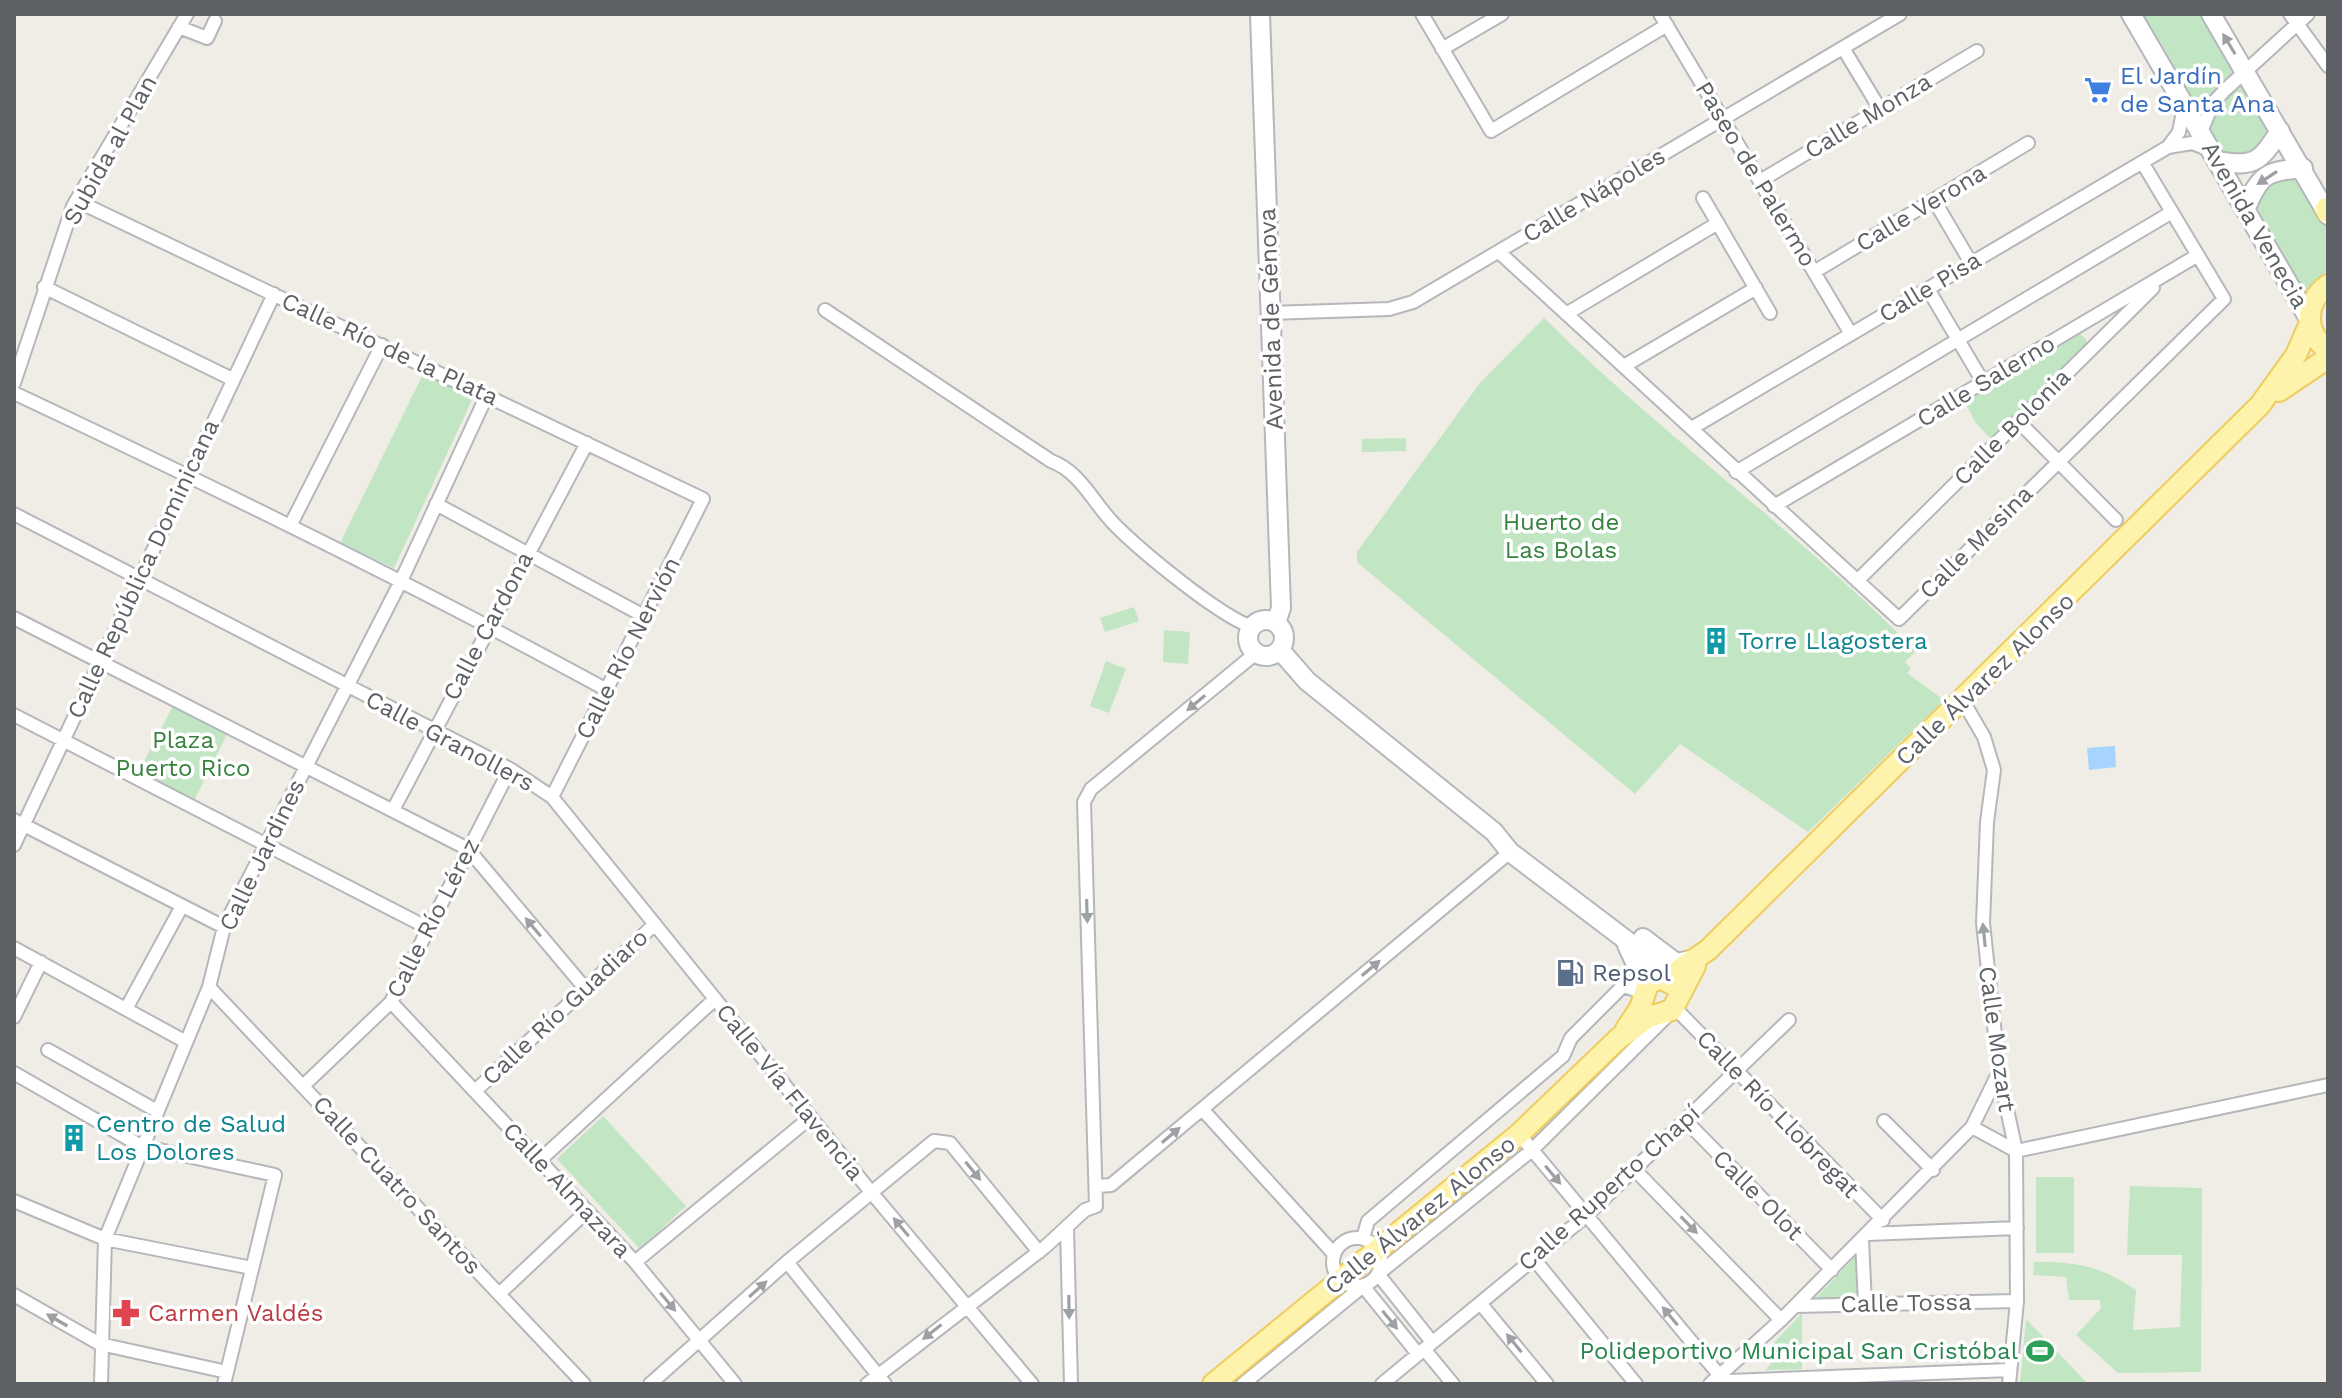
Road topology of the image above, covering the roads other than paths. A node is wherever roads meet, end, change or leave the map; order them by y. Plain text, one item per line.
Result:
1 (187, 14) edge
2 (1260, 14) edge
3 (1422, 14) edge
4 (1502, 14) edge
5 (1900, 14) edge
6 (2131, 14) edge
7 (2211, 14) edge
8 (2308, 14) edge
9 (1664, 20) edge
10 (2293, 20) edge
11 (215, 21) dead end
12 (179, 27) junction
13 (1843, 48) junction
14 (1442, 49) junction
15 (1977, 51) dead end
16 (2328, 66) edge
17 (2245, 72) junction
18 (2183, 103) junction
19 (1880, 109) junction
20 (1723, 119) junction
21 (2280, 131) junction
22 (2201, 132) junction
23 (2028, 143) dead end
24 (2168, 147) junction
25 (2216, 157) junction
26 (2142, 162) junction
27 (2303, 168) junction
28 (1760, 181) junction
29 (1703, 198) dead end
30 (1934, 200) junction
31 (77, 201) junction
32 (2246, 208) junction
33 (2327, 211) edge
34 (2172, 212) junction
35 (1718, 223) junction
36 (1499, 252) junction
37 (2198, 255) junction
38 (1971, 263) junction
39 (1814, 272) junction
40 (2168, 272) junction
41 (2328, 285) edge
42 (44, 287) junction
43 (1756, 288) junction
44 (1928, 289) junction
45 (274, 294) junction
46 (825, 310) dead end
47 (1269, 313) junction
48 (1770, 313) dead end
49 (1566, 314) junction
50 (2309, 321) junction
51 (1851, 334) junction
52 (1958, 340) junction
53 (382, 345) junction
54 (2328, 350) edge
55 (2328, 358) edge
56 (1624, 366) junction
57 (232, 379) junction
58 (1983, 382) junction
59 (14, 383) edge
60 (14, 393) edge
61 (487, 395) junction
62 (2260, 405) junction
63 (2018, 421) junction
64 (1692, 428) junction
65 (587, 443) junction
66 (2057, 461) junction
67 (1736, 472) junction
68 (188, 474) junction
69 (703, 499) joint
70 (436, 504) junction
71 (1774, 506) junction
72 (14, 514) edge
73 (2116, 520) dead end
74 (290, 526) junction
75 (527, 551) junction
76 (140, 577) junction
77 (401, 581) junction
78 (1857, 581) junction
79 (644, 616) junction
80 (14, 618) edge
81 (1276, 623) junction
82 (488, 625) junction
83 (1252, 627) junction
84 (1280, 650) junction
85 (1256, 653) junction
86 (100, 662) junction
87 (348, 687) junction
88 (607, 690) junction
89 (1963, 701) junction
90 (14, 715) edge
91 (434, 731) junction
92 (63, 739) junction
93 (305, 766) junction
94 (510, 769) junction
95 (552, 797) junction
96 (393, 810) junction
97 (19, 823) edge
98 (266, 844) junction
99 (14, 845) edge
100 (468, 849) junction
101 (1510, 852) junction
102 (182, 906) junction
103 (1600, 918) junction
104 (655, 924) junction
105 (224, 927) junction
106 (428, 928) junction
107 (14, 948) edge
108 (1703, 954) junction
109 (41, 962) junction
110 (209, 987) junction
111 (584, 987) junction
112 (1649, 988) junction
113 (715, 999) junction
114 (391, 1002) junction
115 (1676, 1005) junction
116 (126, 1009) junction
117 (14, 1017) edge
118 (1789, 1020) dead end
119 (1619, 1038) junction
120 (186, 1042) junction
121 (48, 1050) dead end
122 (1736, 1070) junction
123 (1999, 1072) junction
124 (14, 1073) edge
125 (2328, 1085) edge
126 (303, 1086) junction
127 (475, 1091) junction
128 (1202, 1109) junction
129 (157, 1111) junction
130 (811, 1117) junction
131 (1685, 1120) junction
132 (1884, 1121) dead end
133 (1972, 1127) junction
134 (1526, 1142) junction
135 (141, 1146) junction
136 (2016, 1151) junction
137 (540, 1160) junction
138 (1634, 1169) junction
139 (1933, 1170) junction
140 (1098, 1186) junction
141 (871, 1192) junction
142 (14, 1201) edge
143 (587, 1211) junction
144 (1587, 1215) junction
145 (1883, 1220) junction
146 (2017, 1228) junction
147 (1067, 1229) junction
148 (1865, 1237) junction
149 (105, 1239) junction
150 (1370, 1244) junction
151 (1039, 1252) junction
152 (1334, 1254) junction
153 (1534, 1259) junction
154 (635, 1262) junction
155 (787, 1262) junction
156 (252, 1268) junction
157 (1832, 1270) junction
158 (1378, 1274) junction
159 (1341, 1280) junction
160 (1363, 1286) junction
161 (499, 1294) junction
162 (14, 1295) edge
163 (2017, 1301) junction
164 (1480, 1303) junction
165 (1865, 1304) junction
166 (967, 1305) junction
167 (1795, 1306) junction
168 (1781, 1320) junction
169 (701, 1341) junction
170 (100, 1344) junction
171 (1425, 1348) junction
172 (1745, 1353) junction
173 (2010, 1370) junction
174 (225, 1378) edge
175 (882, 1380) edge
176 (1715, 1380) edge
177 (1739, 1382) edge
178 (101, 1384) edge
179 (584, 1384) edge
180 (650, 1384) edge
181 (735, 1384) edge
182 (867, 1384) edge
183 (1032, 1384) edge
184 (1071, 1384) edge
185 (1213, 1384) edge
186 (1243, 1384) edge
187 (1382, 1384) edge
188 (1453, 1384) edge
189 (1547, 1384) edge
190 (1636, 1384) edge
191 (2009, 1384) edge

1 - 12 street, Subida al Plan
2 - 47 street, Avenida de Génova
3 - 14 street
4 - 14 street
5 - 13 street, Calle Nápoles
6 - 18 street, Avenida Venecia
17 -> 7 street
8 - 10 street
9 - 14 street
9 - 20 street, Paseo de Palermo
10 - 16 street
10 - 17 street
11 - 12 street
12 - 31 street, Subida al Plan
13 - 19 street
13 - 20 street, Calle Nápoles
15 - 19 street, Calle Monza
17 - 21 street
17 - 22 street, Avenida Venecia
18 - 22 street, Avenida Venecia
18 - 24 street
19 - 28 street, Calle Monza
20 - 28 street, Paseo de Palermo
20 - 36 street, Calle Nápoles
21 - 25 street
21 - 27 street
22 - 25 street, Avenida Venecia
23 - 30 street, Calle Verona
24 - 25 street
24 - 26 street, Calle Pisa
25 - 32 street, Avenida Venecia
26 - 34 street, Calle Mesina
26 - 38 street, Calle Pisa
27 -> 32 street
27 - 33 street
28 - 39 street, Paseo de Palermo
29 - 35 street
30 - 38 street
30 - 39 street, Calle Verona
31 - 42 street, Subida al Plan
31 - 45 street, Calle Río de la Plata
32 - 50 street, Avenida Venecia
34 - 37 street, Calle Mesina
34 - 52 street
35 - 43 street
35 - 49 street
36 - 47 street, Calle Nápoles
36 - 49 street, Calle Mesina
37 - 40 street, Calle Salerno
37 - 66 street, Calle Mesina
38 - 44 street, Calle Pisa
39 - 51 street, Paseo de Palermo
40 - 58 street, Calle Salerno
40 - 63 street, Calle Bolonia
41 - 50 main road, Calle Álvarez Alonso
42 - 57 street
42 - 59 street, Subida al Plan
43 - 48 street
43 - 56 street
44 - 51 street, Calle Pisa
44 - 52 street
45 - 53 street, Calle Río de la Plata
45 - 57 street, Calle República Dominicana
46 - 83 street
47 - 81 street, Avenida de Génova
49 - 56 street, Calle Mesina
50 - 54 main road
50 - 62 main road, Calle Álvarez Alonso
51 - 64 street, Calle Pisa
52 - 58 street
52 - 67 street
53 - 61 street, Calle Río de la Plata
53 - 74 street
55 - 62 main road, Calle Álvarez Alonso
56 - 64 street, Calle Mesina
57 - 68 street, Calle República Dominicana
58 - 71 street, Calle Salerno
60 - 68 street
61 - 65 street, Calle Río de la Plata
61 - 70 street, Calle Jardines
62 - 89 main road, Calle Álvarez Alonso
63 - 66 street
63 - 78 street, Calle Bolonia
64 - 67 street, Calle Mesina
65 - 69 street, Calle Río de la Plata
65 - 75 street, Calle Cardona
66 - 73 street
66 - 78 street, Calle Mesina
67 - 71 street, Calle Mesina
68 - 74 street
68 - 76 street, Calle República Dominicana
69 - 79 street, Calle Río Nervión
70 - 75 street
70 - 77 street, Calle Jardines
71 - 78 street, Calle Mesina
72 - 76 street, Calle Granollers
74 - 77 street
75 - 79 street
75 - 82 street, Calle Cardona
76 - 86 street, Calle República Dominicana
76 - 87 street, Calle Granollers
77 - 82 street
77 - 87 street, Calle Jardines
79 - 88 street, Calle Río Nervión
80 - 86 street
81 - 83 street
81 - 84 street
82 - 88 street
82 - 91 street, Calle Cardona
83 - 85 street
84 - 85 street
84 - 101 street
85 -> 140 street
86 - 92 street, Calle República Dominicana
86 - 93 street
87 - 91 street, Calle Granollers
87 - 93 street, Calle Jardines
88 - 95 street, Calle Río Nervión
89 - 108 main road, Calle Álvarez Alonso
123 -> 89 street, Calle Mozart
90 - 92 street
91 - 94 street, Calle Granollers
91 - 96 street, Calle Cardona
92 - 97 street, Calle República Dominicana
92 - 98 street
93 - 96 street
93 - 98 street, Calle Jardines
94 - 95 street, Calle Granollers
94 - 100 street, Calle Río Lérez
95 - 104 street, Calle Vía Flavencia
96 - 100 street
97 - 99 street, Calle República Dominicana
97 - 102 street
98 - 105 street, Calle Jardines
98 - 106 street
100 - 106 street, Calle Río Lérez
111 -> 100 street
101 - 103 street
128 -> 101 street
102 - 105 street
102 - 116 street
103 - 108 street
103 - 112 street
104 - 111 street, Calle Río Guadiaro
104 - 113 street, Calle Vía Flavencia
105 - 110 street, Calle Jardines
106 - 114 street, Calle Río Lérez
107 - 109 street
108 - 112 main road, Calle Álvarez Alonso
108 - 115 main road, Calle Álvarez Alonso
109 - 116 street
109 - 117 street
110 - 120 street, Calle Jardines
110 - 126 street, Calle Cuatro Santos
111 - 127 street, Calle Río Guadiaro
112 - 115 main road
112 - 115 main road
112 - 119 main road, Calle Álvarez Alonso
112 - 150 street, Calle Álvarez Alonso
113 - 130 street, Calle Vía Flavencia
113 - 137 street
114 - 126 street, Calle Río Lérez
114 - 127 street, Calle Almazara
115 - 119 main road, Calle Álvarez Alonso
115 - 122 street, Calle Río Llobregat
115 - 134 street, Calle Álvarez Alonso
116 - 120 street
118 - 122 street, Calle Ruperto Chapí
119 - 134 main road, Calle Álvarez Alonso
120 - 129 street, Calle Jardines
121 - 129 street
122 - 131 street, Calle Ruperto Chapí
122 - 145 street, Calle Río Llobregat
123 - 133 street
123 - 136 street, Calle Mozart
124 - 135 street
125 - 136 street
126 - 161 street, Calle Cuatro Santos
127 - 137 street, Calle Almazara
140 -> 128 street
128 - 152 street
129 - 135 street, Calle Jardines
130 - 141 street, Calle Vía Flavencia
130 - 154 street
131 - 138 street, Calle Ruperto Chapí
131 - 157 street, Calle Olot
132 - 139 street
133 - 136 street
133 - 139 street
134 -> 144 street
134 - 150 main road, Calle Álvarez Alonso
134 - 158 street, Calle Álvarez Alonso
135 - 149 street, Calle Jardines
135 - 156 street
136 - 146 street, Calle Mozart
137 - 143 street, Calle Almazara
138 - 144 street, Calle Ruperto Chapí
138 -> 168 street
139 - 145 street
140 - 147 street
141 -> 151 street
141 - 155 street
166 -> 141 street, Calle Vía Flavencia
142 - 149 street
143 - 154 street, Calle Almazara
143 - 161 street
144 - 153 street, Calle Ruperto Chapí
176 -> 144 street
145 - 148 street
146 - 148 street
146 - 163 street, Calle Mozart
147 - 151 street
147 -> 184 street
148 - 157 street
148 - 165 street
149 - 156 street
149 - 170 street, Calle Jardines
150 - 152 street
150 - 158 street
150 - 159 main road, Calle Álvarez Alonso
151 - 166 street
152 - 159 street
153 - 164 street, Calle Ruperto Chapí
153 - 190 street
154 -> 169 street, Calle Almazara
169 -> 155 street
155 - 175 street
156 - 174 street
157 - 167 street
158 - 160 street, Calle Álvarez Alonso
158 - 171 street
159 - 160 street
159 - 185 main road, Calle Álvarez Alonso
160 -> 171 street
160 - 186 street, Calle Álvarez Alonso
161 - 179 street, Calle Cuatro Santos
170 -> 162 street
163 - 165 street, Calle Tossa
163 - 173 street, Calle Mozart
164 - 171 street, Calle Ruperto Chapí
189 -> 164 street
165 - 167 street, Calle Tossa
166 -> 175 street
166 - 183 street, Calle Vía Flavencia
167 - 168 street
168 - 172 street
169 - 180 street
169 - 181 street, Calle Almazara
170 - 174 street
170 - 178 street, Calle Jardines
171 - 187 street, Calle Ruperto Chapí
171 - 188 street
172 - 176 street
172 - 177 street
173 - 177 street
173 - 191 street, Calle Mozart
175 - 182 street
176 - 177 street

